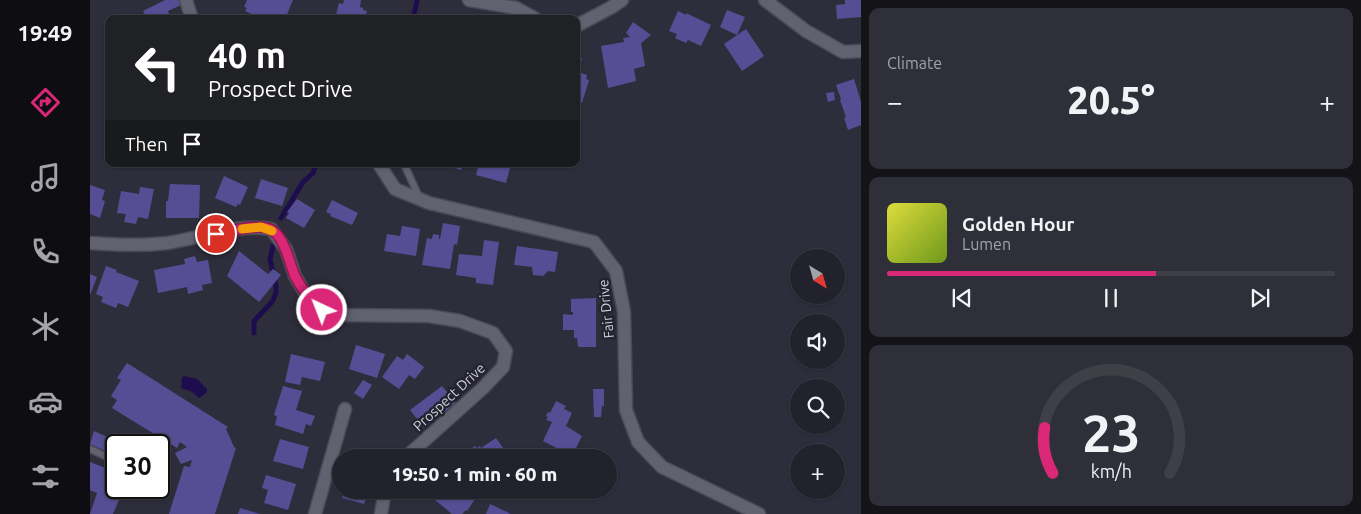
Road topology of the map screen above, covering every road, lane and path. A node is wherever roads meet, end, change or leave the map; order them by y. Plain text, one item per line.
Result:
1 (186, 0) edge
2 (469, 0) edge
3 (622, 0) edge
4 (765, 0) edge
5 (191, 15) edge
6 (529, 15) edge
7 (580, 24) edge
8 (861, 51) edge
9 (381, 167) edge
10 (405, 167) edge
11 (420, 200) junction
12 (90, 243) edge
13 (345, 409) dead end
14 (90, 449) edge
15 (415, 449) edge
16 (105, 455) edge
17 (384, 499) edge
18 (315, 514) edge
19 (381, 514) edge
20 (759, 514) edge

1 - 5 street
2 - 6 street
3 - 7 street
4 - 8 street
9 - 11 street, Fair Drive
10 - 11 lane
11 - 20 street, Fair Drive
12 - 15 street, Prospect Drive
13 - 18 street
14 - 16 lane
17 - 19 street

